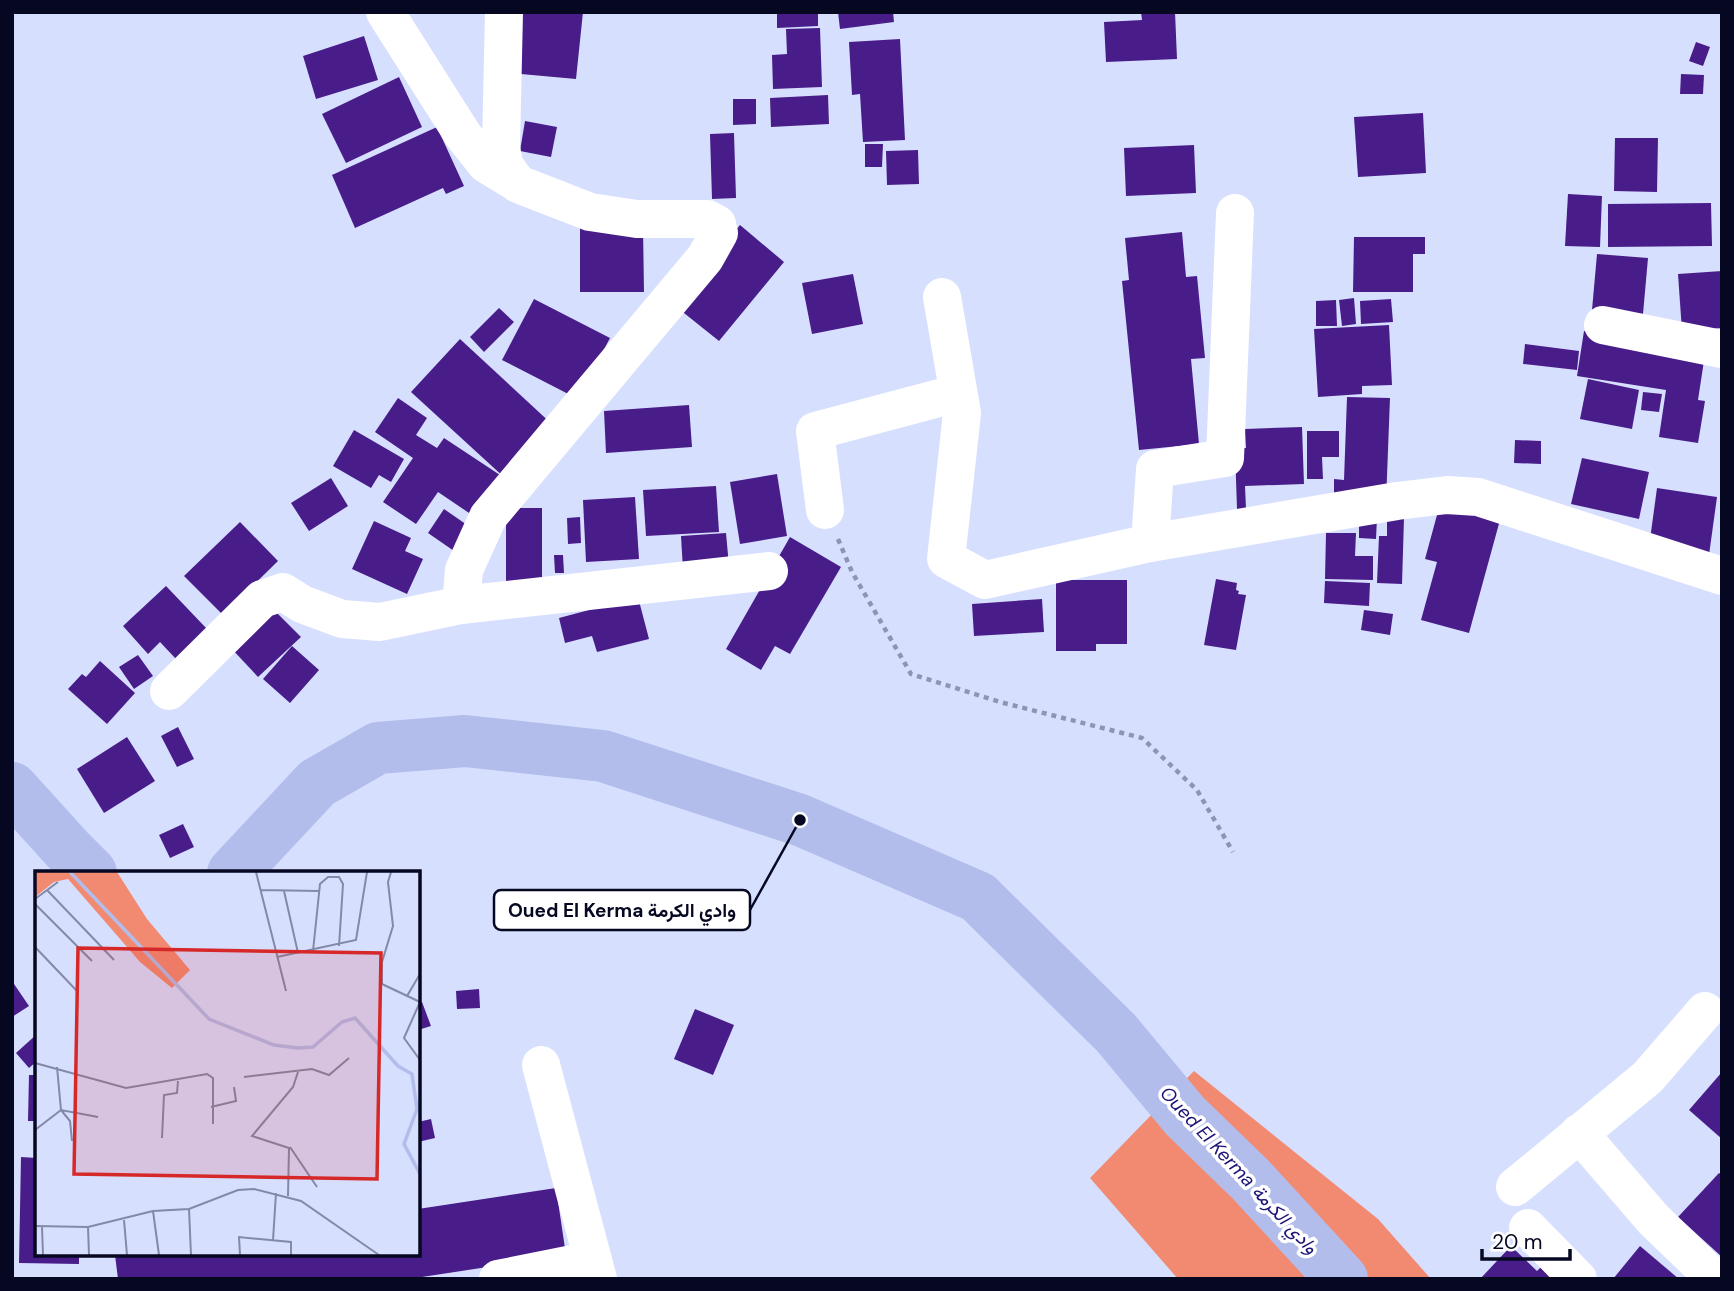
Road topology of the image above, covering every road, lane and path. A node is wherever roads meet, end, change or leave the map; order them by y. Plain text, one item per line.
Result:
1 (385, 12) edge
2 (505, 12) edge
3 (518, 184) junction
4 (1235, 213) dead end
5 (942, 297) dead end
6 (1603, 325) dead end
7 (1722, 349) edge
8 (958, 393) junction
9 (825, 510) joint
10 (1150, 543) junction
11 (769, 571) dead end
12 (1722, 576) edge
13 (461, 605) junction
14 (169, 691) dead end
15 (1233, 852) dead end
16 (1705, 1010) dead end
17 (541, 1065) dead end
18 (1579, 1133) junction
19 (1515, 1187) dead end
20 (1528, 1228) dead end
21 (595, 1269) edge
22 (498, 1279) edge
23 (1578, 1279) edge
24 (1716, 1279) edge

1 - 3 street
2 - 3 street
3 - 13 street
4 - 10 street
5 - 8 street
6 - 7 street
8 - 9 street
8 - 10 street
9 - 15 path
10 - 12 street
11 - 13 street
13 - 14 street
16 - 18 street
17 - 21 street
18 - 19 street
18 - 24 street
20 - 23 street
21 - 22 street

